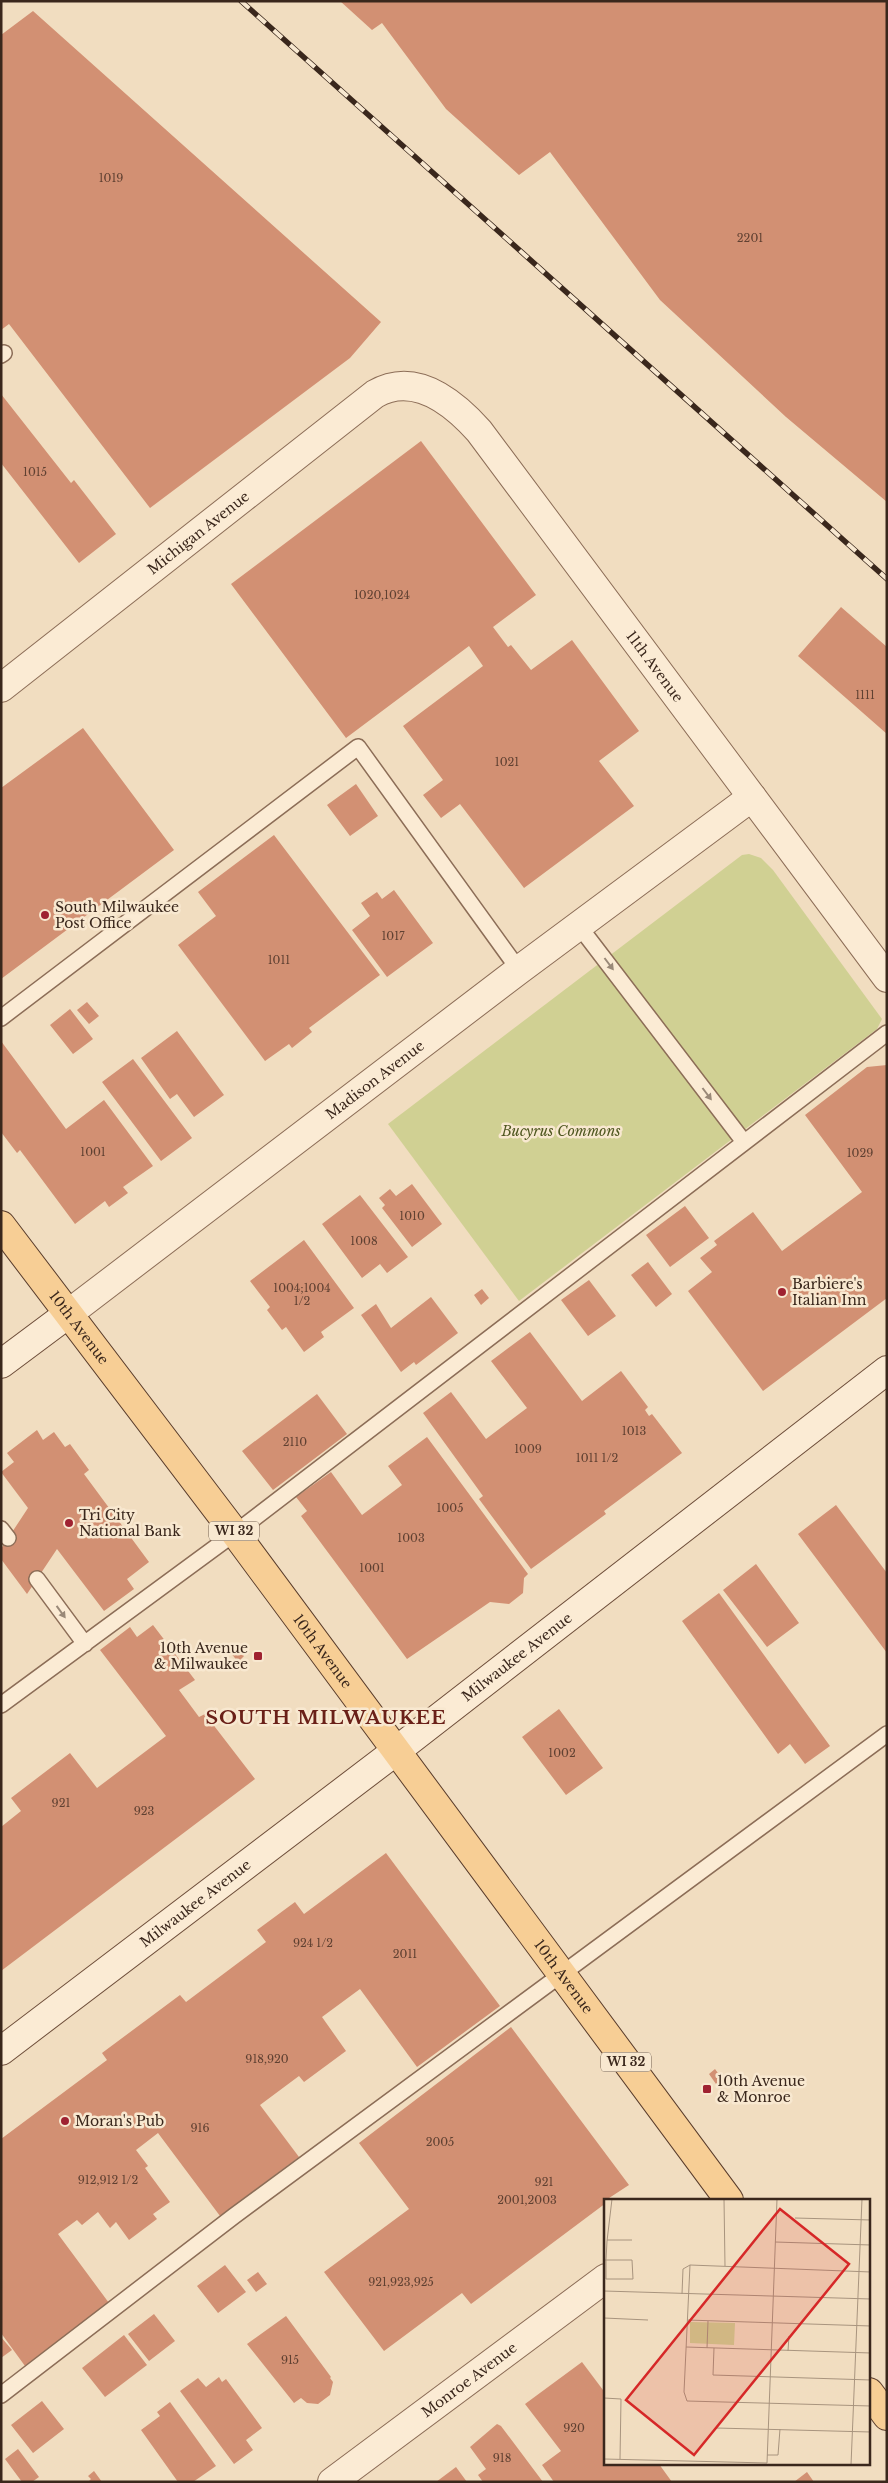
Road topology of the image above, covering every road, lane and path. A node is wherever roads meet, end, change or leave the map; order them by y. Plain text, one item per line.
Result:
1 (400, 386) joint
2 (1, 688) edge
3 (752, 797) junction
4 (579, 926) junction
5 (519, 970) junction
6 (887, 978) edge
7 (1, 1018) edge
8 (887, 1033) edge
9 (744, 1142) junction
10 (1, 1225) edge
11 (68, 1314) junction
12 (1, 1364) edge
13 (887, 1370) edge
14 (235, 1532) junction
15 (37, 1579) dead end
16 (84, 1644) junction
17 (1, 1705) edge
18 (887, 1734) edge
19 (396, 1751) junction
20 (561, 1975) junction
21 (1, 2051) edge
22 (721, 2198) edge
23 (604, 2279) edge
24 (870, 2393) edge
25 (1, 2395) edge
26 (887, 2416) edge
27 (332, 2482) edge

1 - 2 street, Michigan Avenue
1 - 3 street, 11th Avenue
3 - 4 street, Madison Avenue
3 - 6 street, 11th Avenue
4 - 5 street, Madison Avenue
4 -> 9 lane
5 - 7 lane
5 - 11 street, Madison Avenue
8 - 9 lane
9 - 14 lane
10 - 11 main road, 10th Avenue / WI 32
11 - 12 street, Madison Avenue
11 - 14 main road, 10th Avenue / WI 32
13 - 19 street, Milwaukee Avenue
14 - 16 lane
14 - 19 main road, 10th Avenue / WI 32
15 -> 16 lane
16 - 17 lane
18 - 20 lane
19 - 20 main road, 10th Avenue / WI 32
19 - 21 street, Milwaukee Avenue
20 - 22 main road, 10th Avenue / WI 32
20 - 25 lane
23 - 27 street, Monroe Avenue
24 - 26 main road

